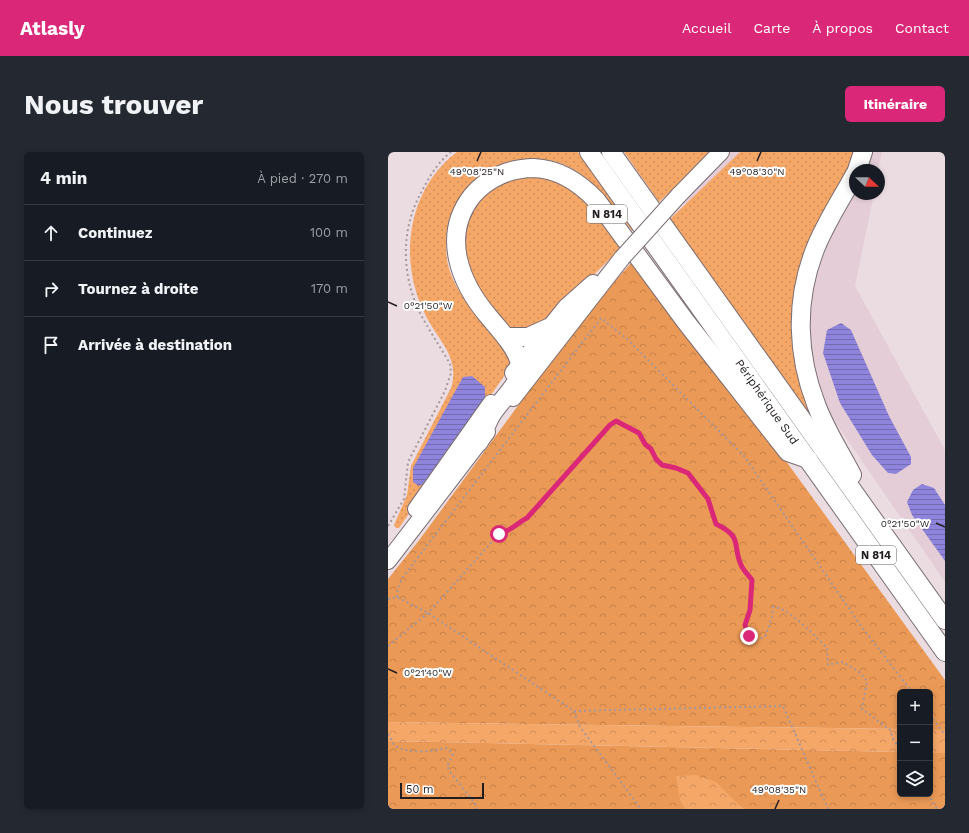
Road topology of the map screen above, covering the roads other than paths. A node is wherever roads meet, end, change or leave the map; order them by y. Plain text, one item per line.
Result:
1 (589, 152) edge
2 (611, 152) edge
3 (721, 152) edge
4 (863, 152) edge
5 (859, 164) edge
6 (849, 185) edge
7 (622, 258) junction
8 (548, 328) junction
9 (507, 338) junction
10 (520, 364) junction
11 (479, 442) junction
12 (808, 459) junction
13 (870, 516) junction
14 (388, 549) edge
15 (388, 561) edge
16 (945, 620) edge
17 (945, 652) edge

1 - 12 highway, Périphérique Sud / N 814
2 - 13 highway, Périphérique Sud / N 814
3 - 7 main road, bridge
4 - 5 highway
6 - 13 highway, N 814
7 - 8 main road
7 - 11 main road
8 - 9 highway
8 - 10 main road
9 - 10 highway
9 - 12 highway, N 814
10 - 11 highway
10 - 14 main road
11 - 15 main road
12 - 17 highway, Périphérique Sud / N 814
13 - 16 highway, Périphérique Sud / N 814

